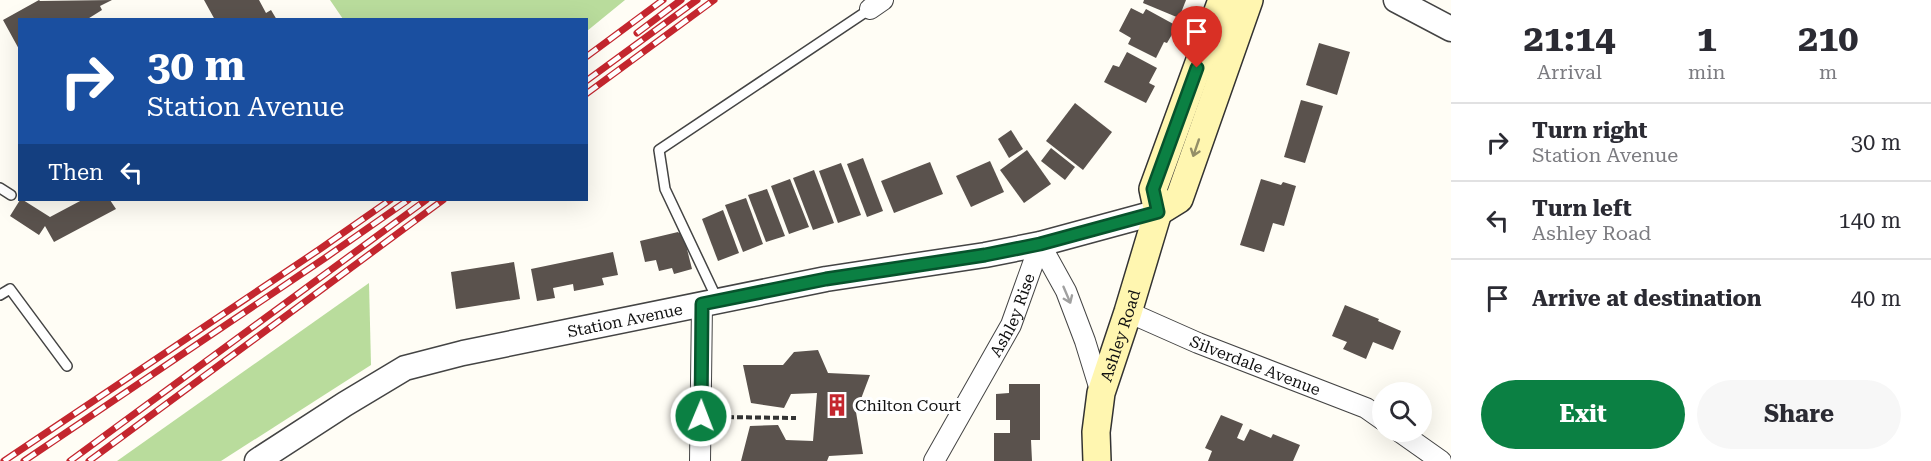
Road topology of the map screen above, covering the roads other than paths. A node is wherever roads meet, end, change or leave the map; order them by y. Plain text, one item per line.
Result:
1 (1222, 0) edge
2 (1249, 0) edge
3 (1396, 0) edge
4 (876, 4) edge
5 (1451, 29) edge
6 (0, 188) edge
7 (11, 195) dead end
8 (1158, 212) junction
9 (1040, 244) junction
10 (0, 295) edge
11 (710, 302) junction
12 (1128, 312) junction
13 (66, 366) dead end
14 (1101, 393) junction
15 (1372, 412) edge
16 (1414, 442) edge
17 (257, 461) edge
18 (700, 461) edge
19 (934, 461) edge
20 (1097, 461) edge
21 (1441, 461) edge

1 - 8 main road, Ashley Road
2 -> 8 main road
3 - 5 street
4 - 11 lane
6 - 7 lane
8 - 9 street, Station Avenue
8 - 12 main road, Ashley Road
9 - 11 street, Station Avenue
9 -> 14 street, Ashley Rise
9 - 19 street, Ashley Rise
10 - 13 lane
11 - 17 street, Station Avenue
11 - 18 street
12 - 14 main road, Ashley Road
12 - 15 street, Silverdale Avenue
14 - 20 main road, Ashley Road
16 - 21 street

